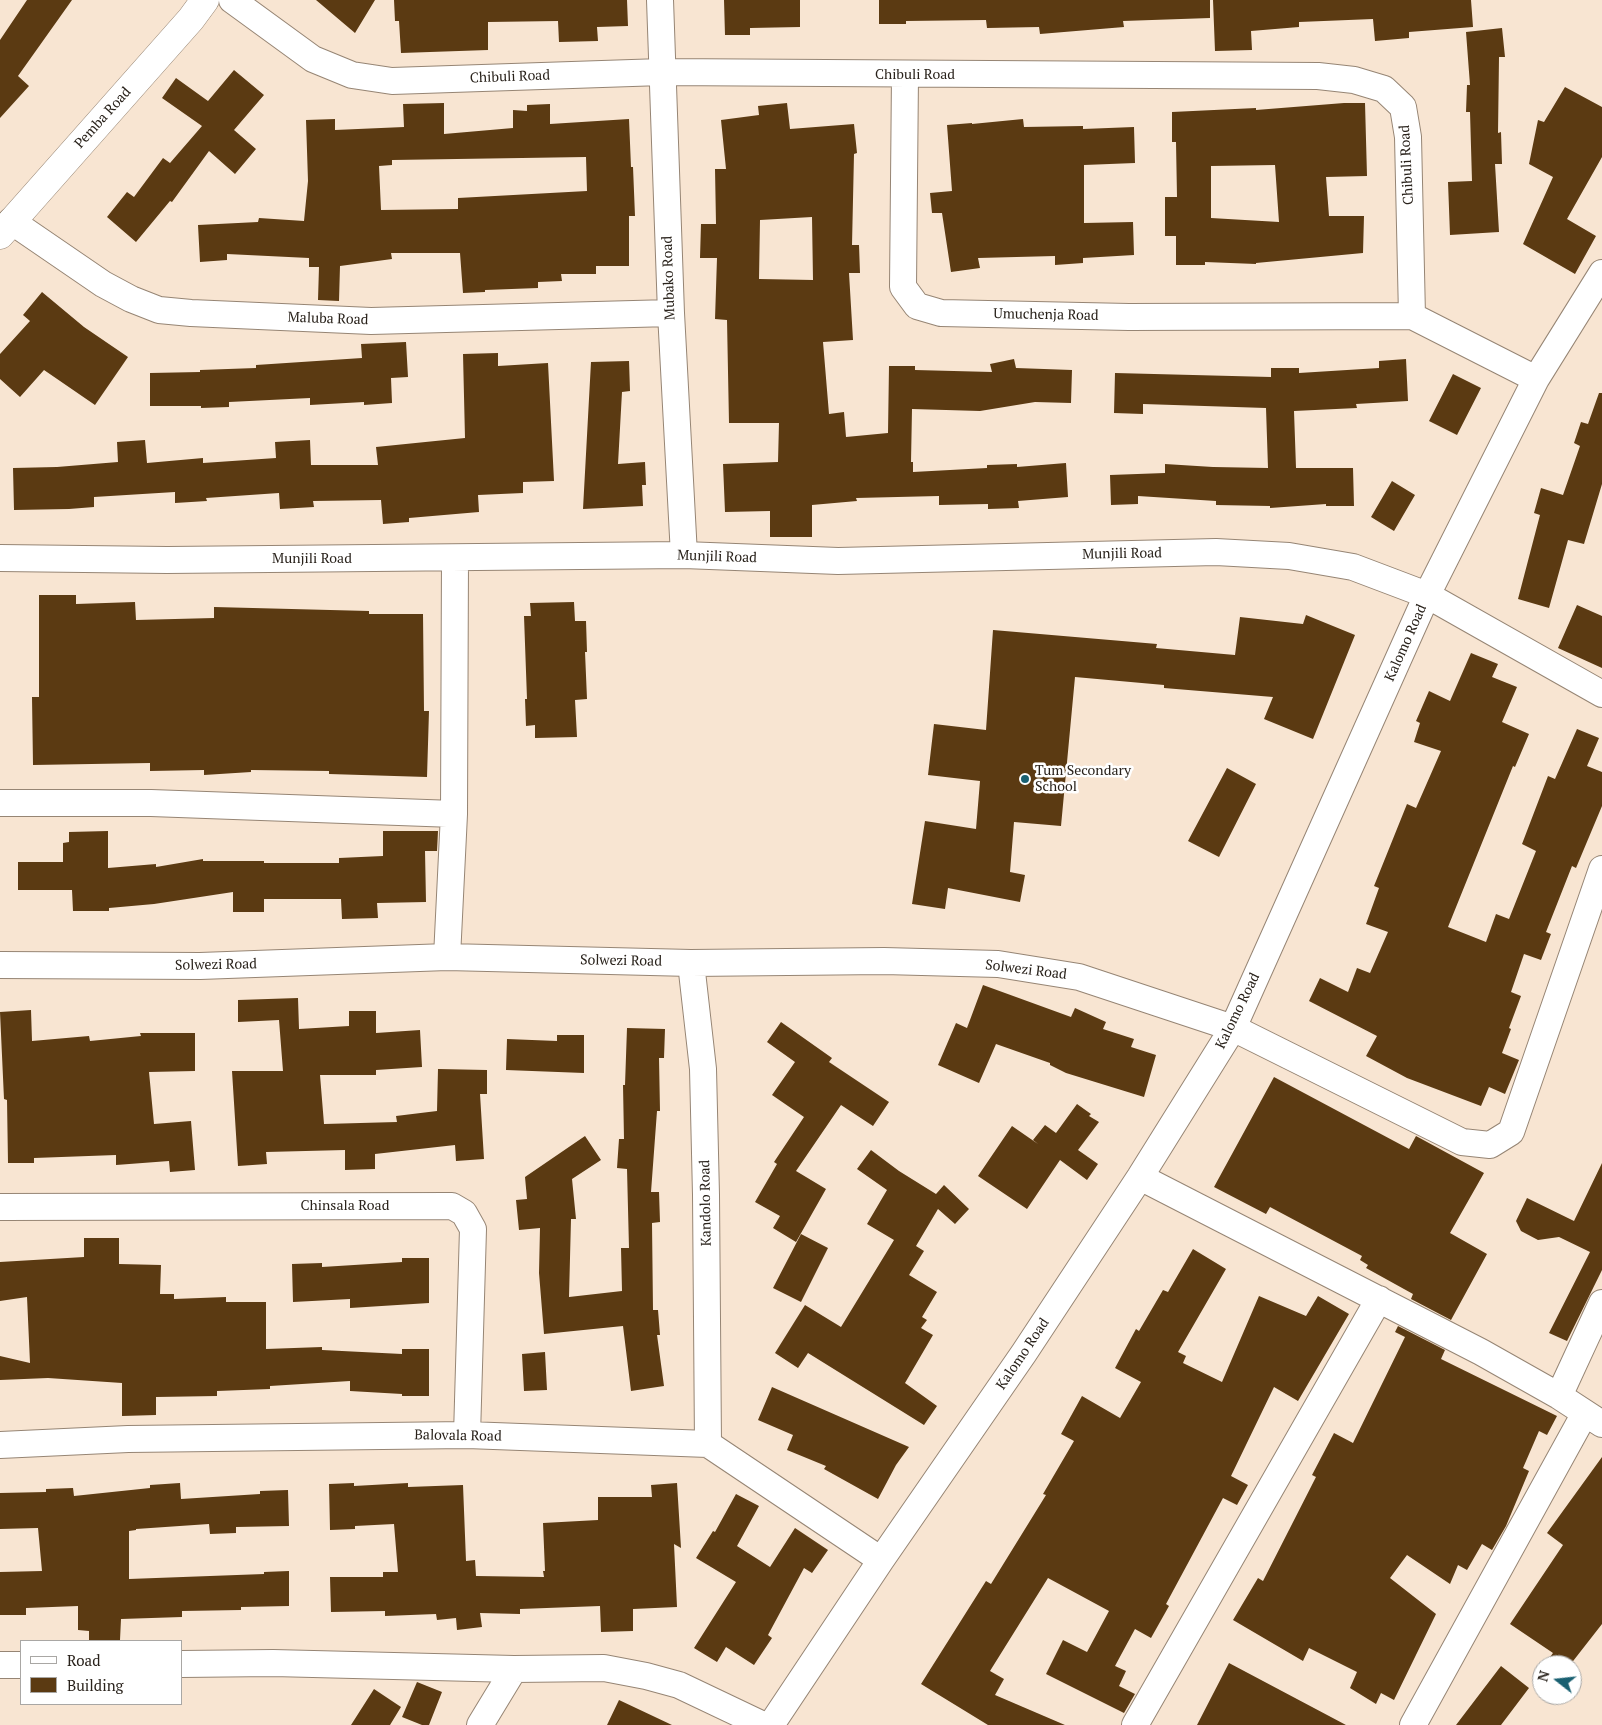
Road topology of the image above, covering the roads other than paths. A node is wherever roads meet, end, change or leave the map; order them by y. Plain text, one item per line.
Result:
1 (205, 0) edge
2 (232, 0) edge
3 (660, 0) edge
4 (662, 72) junction
5 (905, 75) junction
6 (6, 228) edge
7 (1602, 273) edge
8 (670, 313) junction
9 (1412, 316) junction
10 (1536, 378) junction
11 (684, 556) junction
12 (0, 558) edge
13 (455, 558) junction
14 (1427, 595) junction
15 (1602, 694) edge
16 (0, 803) edge
17 (454, 814) junction
18 (1602, 869) edge
19 (447, 957) junction
20 (691, 962) junction
21 (0, 965) edge
22 (1233, 1028) junction
23 (1140, 1177) junction
24 (0, 1207) edge
25 (1379, 1299) junction
26 (1602, 1303) edge
27 (1559, 1396) junction
28 (1593, 1418) edge
29 (467, 1436) junction
30 (708, 1444) junction
31 (0, 1445) edge
32 (881, 1560) junction
33 (182, 1664) edge
34 (0, 1665) edge
35 (20, 1665) edge
36 (514, 1669) junction
37 (480, 1725) edge
38 (762, 1725) edge
39 (771, 1725) edge
40 (1135, 1725) edge
41 (1413, 1725) edge

1 - 6 street, Pemba Road
2 - 4 street, Chibuli Road
3 - 4 street, Mubako Road
4 - 5 street, Chibuli Road
4 - 8 street, Mubako Road
5 - 9 street, Chibuli Road
5 - 9 street, Umuchenja Road
6 - 8 street, Maluba Road
7 - 10 street, Kalomo Road
8 - 11 street, Mubako Road
9 - 10 street
10 - 14 street, Kalomo Road
11 - 13 street, Munjili Road
11 - 14 street, Munjili Road
12 - 13 street, Munjili Road
13 - 17 street
14 - 15 street, Munjili Road
14 - 22 street, Kalomo Road
16 - 17 street
17 - 19 street
18 - 22 street, Solwezi Road
19 - 20 street, Solwezi Road
19 - 21 street, Solwezi Road
20 - 22 street, Solwezi Road
20 - 30 street, Kandolo Road
22 - 23 street, Kalomo Road
23 - 25 street
23 - 32 street, Kalomo Road
24 - 29 street, Chinsala Road
25 - 27 street
25 - 40 street
26 - 27 street
27 - 28 street
28 - 41 street
29 - 30 street, Balovala Road
29 - 31 street, Balovala Road
30 - 32 street
32 - 39 street, Kalomo Road
33 - 36 street
34 - 35 street
36 - 37 street
36 - 38 street

